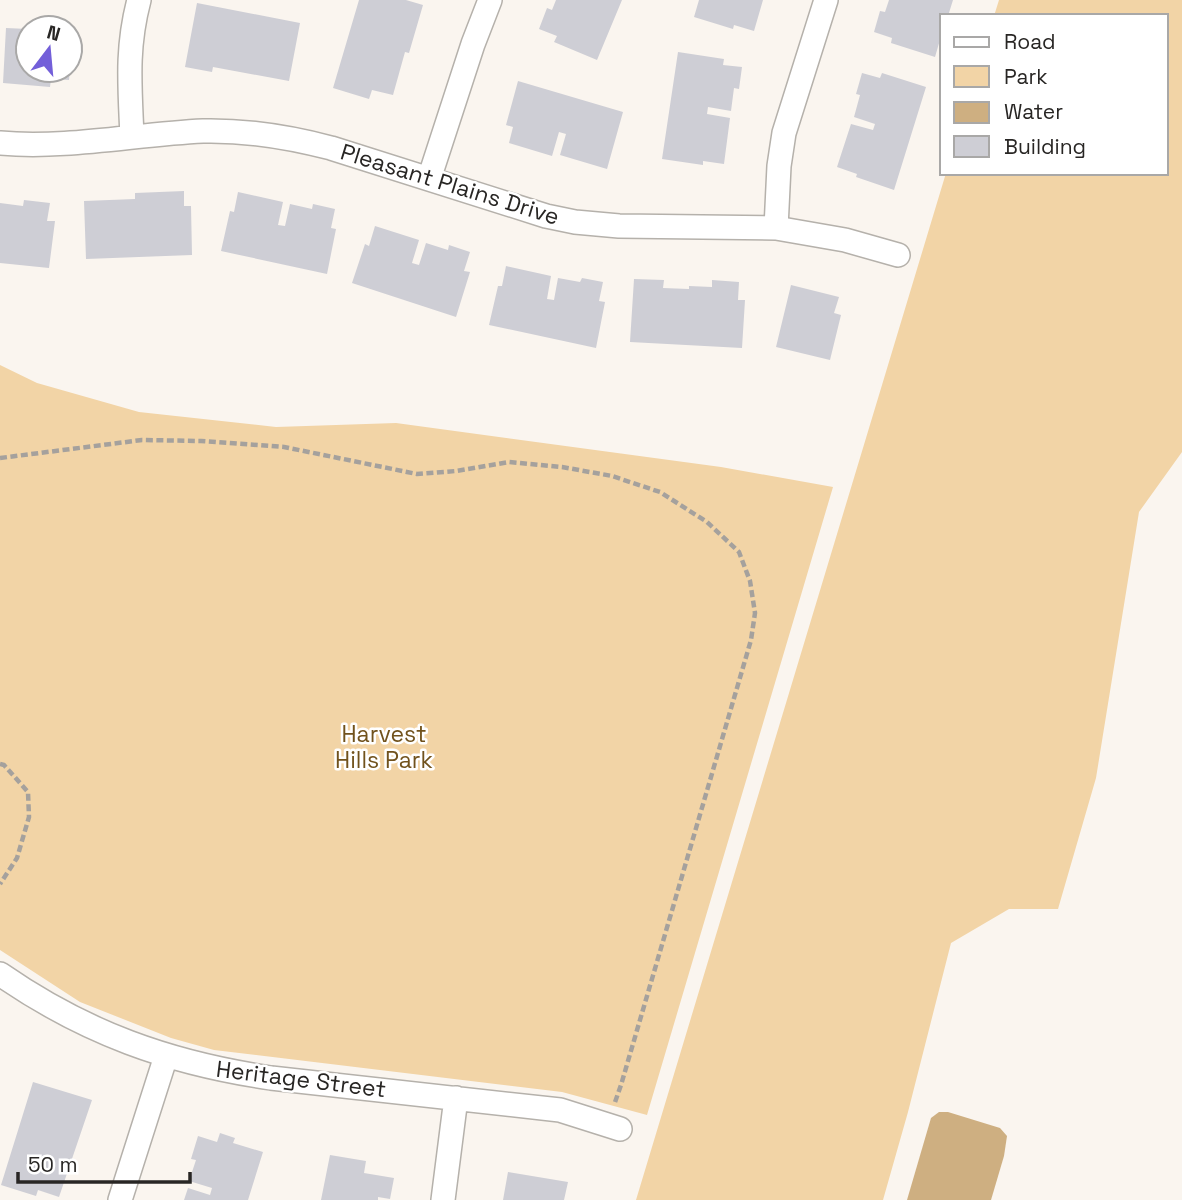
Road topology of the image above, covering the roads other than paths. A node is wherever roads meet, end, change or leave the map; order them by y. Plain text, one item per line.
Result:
1 (139, 0) edge
2 (491, 0) edge
3 (826, 0) edge
4 (132, 137) junction
5 (0, 143) edge
6 (429, 179) junction
7 (776, 228) junction
8 (898, 255) dead end
9 (0, 974) edge
10 (166, 1056) junction
11 (456, 1098) junction
12 (614, 1127) road end
13 (120, 1200) edge
14 (443, 1200) edge

1 - 4 street
2 - 6 street
3 - 7 street
4 - 5 street, Pleasant Plains Drive
4 - 6 street, Pleasant Plains Drive
6 - 7 street, Pleasant Plains Drive
7 - 8 street, Pleasant Plains Drive
9 - 10 street, Heritage Street
10 - 11 street, Heritage Street
10 - 13 street
11 - 12 street, Heritage Street
11 - 14 street

